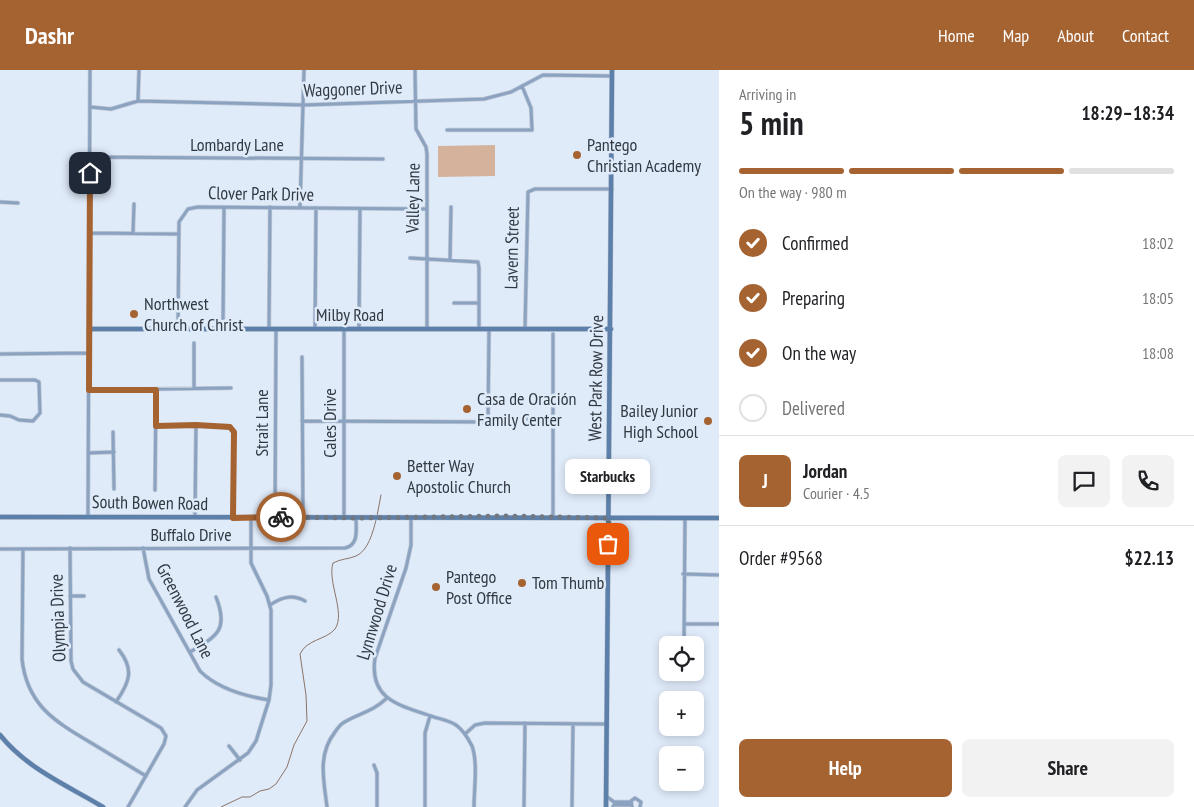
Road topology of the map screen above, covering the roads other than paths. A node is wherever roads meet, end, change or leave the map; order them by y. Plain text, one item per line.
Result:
1 (90, 70) edge
2 (139, 70) edge
3 (304, 70) edge
4 (415, 70) edge
5 (612, 70) edge
6 (612, 76) junction
7 (522, 86) junction
8 (138, 101) junction
9 (415, 101) junction
10 (304, 105) junction
11 (90, 107) junction
12 (448, 130) dead end
13 (90, 157) junction
14 (301, 159) junction
15 (383, 159) dead end
16 (612, 189) junction
17 (0, 202) edge
18 (18, 203) dead end
19 (134, 204) dead end
20 (224, 207) junction
21 (270, 207) junction
22 (450, 207) dead end
23 (300, 208) junction
24 (316, 208) junction
25 (360, 208) junction
26 (427, 209) junction
27 (90, 233) junction
28 (133, 233) junction
29 (179, 234) junction
30 (410, 258) dead end
31 (426, 258) junction
32 (450, 260) junction
33 (454, 303) dead end
34 (479, 303) junction
35 (89, 329) junction
36 (178, 329) junction
37 (223, 329) junction
38 (269, 329) junction
39 (276, 329) junction
40 (315, 329) junction
41 (344, 329) junction
42 (358, 329) junction
43 (427, 329) junction
44 (479, 329) junction
45 (489, 329) junction
46 (525, 329) junction
47 (611, 329) junction
48 (553, 334) dead end
49 (194, 343) dead end
50 (89, 353) junction
51 (0, 354) edge
52 (302, 357) dead end
53 (0, 380) edge
54 (194, 388) junction
55 (230, 388) dead end
56 (89, 390) junction
57 (156, 390) junction
58 (0, 415) edge
59 (503, 419) dead end
60 (553, 419) junction
61 (302, 422) junction
62 (344, 422) junction
63 (196, 425) junction
64 (156, 426) junction
65 (113, 432) dead end
66 (88, 452) junction
67 (114, 452) junction
68 (114, 489) dead end
69 (155, 490) dead end
70 (88, 516) junction
71 (553, 516) junction
72 (0, 517) edge
73 (195, 517) junction
74 (251, 517) junction
75 (275, 517) junction
76 (233, 518) junction
77 (302, 518) junction
78 (344, 518) junction
79 (356, 518) junction
80 (411, 518) junction
81 (609, 518) junction
82 (685, 518) junction
83 (719, 518) edge
84 (70, 548) junction
85 (143, 548) junction
86 (251, 548) junction
87 (0, 549) edge
88 (22, 549) junction
89 (683, 574) junction
90 (719, 576) edge
91 (70, 596) junction
92 (84, 596) dead end
93 (216, 597) dead end
94 (305, 601) dead end
95 (270, 605) junction
96 (684, 624) junction
97 (719, 624) edge
98 (684, 636) edge
99 (119, 650) dead end
100 (190, 652) junction
101 (387, 698) junction
102 (269, 700) junction
103 (116, 702) junction
104 (430, 716) junction
105 (525, 723) junction
106 (573, 724) junction
107 (606, 724) junction
108 (465, 734) junction
109 (0, 735) edge
110 (229, 746) dead end
111 (240, 760) junction
112 (374, 764) dead end
113 (146, 776) junction
114 (606, 796) junction
115 (614, 805) edge
116 (631, 805) edge
117 (103, 807) edge
118 (128, 807) edge
119 (185, 807) edge
120 (327, 807) edge
121 (377, 807) edge
122 (424, 807) edge
123 (474, 807) edge
124 (524, 807) edge
125 (572, 807) edge
126 (606, 807) edge
127 (640, 807) edge

1 - 11 street
2 - 8 street
3 - 10 street
4 - 9 street, Valley Lane
5 - 6 main road, West Park Row Drive
6 - 7 street, Waggoner Drive
6 - 16 main road, West Park Row Drive
7 - 9 street, Waggoner Drive
7 - 12 street
8 - 10 street, Waggoner Drive
8 - 11 street, Waggoner Drive
9 - 10 street, Waggoner Drive
9 - 26 street, Valley Lane
10 - 14 street
11 - 13 street
13 - 14 street, Lombardy Lane
13 - 27 street
14 - 15 street, Lombardy Lane
14 - 23 street
16 - 46 street, Lavern Street
16 - 47 main road, West Park Row Drive
17 - 18 street
19 - 28 street
20 - 21 street, Clover Park Drive
20 - 29 street, Clover Park Drive
20 - 37 street
21 - 23 street, Clover Park Drive
21 - 38 street
22 - 32 street
23 - 24 street, Clover Park Drive
24 - 25 street, Clover Park Drive
24 - 40 street
25 - 26 street, Clover Park Drive
25 - 42 street
26 - 31 street, Valley Lane
27 - 28 street
27 - 35 street
28 - 29 street
29 - 36 street, Clover Park Drive
30 - 31 street
31 - 32 street
31 - 43 street, Valley Lane
32 - 34 street
33 - 34 street
34 - 44 street
35 - 36 main road, Milby Road
35 - 50 street
36 - 37 main road, Milby Road
37 - 38 main road, Milby Road
38 - 39 main road, Milby Road
39 - 40 main road, Milby Road
39 - 75 street, Strait Lane
40 - 41 main road, Milby Road
41 - 42 main road, Milby Road
41 - 62 street, Cales Drive
42 - 43 main road, Milby Road
43 - 44 main road, Milby Road
44 - 45 main road, Milby Road
45 - 46 main road, Milby Road
45 - 62 street
46 - 47 main road, Milby Road
47 - 81 main road, West Park Row Drive
48 - 60 street
49 - 54 street
50 - 51 street
50 - 56 street
52 - 61 street
53 - 58 street
54 - 55 street
54 - 57 street
56 - 57 street
56 - 66 street
57 - 64 street
59 - 60 street
60 - 71 street
61 - 62 street
61 - 77 street
62 - 78 street, Cales Drive
63 - 64 street
63 - 73 street
63 - 76 street
64 - 69 street
65 - 67 street
66 - 67 street
66 - 70 street
67 - 68 street
70 - 72 main road, South Bowen Road
70 - 73 main road, South Bowen Road
71 - 80 main road, South Bowen Road
71 - 81 main road, South Bowen Road
73 - 76 main road, South Bowen Road
74 - 75 main road, South Bowen Road
74 - 76 main road, South Bowen Road
74 - 86 street
75 - 77 main road, South Bowen Road
77 - 78 main road, South Bowen Road
78 - 79 main road, South Bowen Road
79 - 80 main road, South Bowen Road
79 - 86 street, Buffalo Drive
80 - 101 street, Lynnwood Drive
81 - 82 main road, South Bowen Road
81 - 107 main road, West Park Row Drive
82 - 83 main road, South Bowen Road
82 - 89 street
84 - 85 street, Buffalo Drive
84 - 88 street, Buffalo Drive
84 - 91 street, Olympia Drive
85 - 86 street, Buffalo Drive
85 - 100 street, Greenwood Lane
86 - 95 street
87 - 88 street, Buffalo Drive
88 - 113 street
89 - 90 street
89 - 96 street
91 - 92 street
91 - 103 street, Olympia Drive
93 - 100 street
94 - 95 street
95 - 102 street
96 - 97 street
96 - 98 street
99 - 103 street
100 - 102 street, Greenwood Lane
101 - 104 street
101 - 120 street
102 - 111 street
103 - 113 street, Olympia Drive
104 - 108 street
104 - 122 street
105 - 106 street
105 - 108 street
105 - 124 street
106 - 107 street
106 - 125 street
107 - 114 main road, West Park Row Drive
108 - 123 street
109 - 117 main road
110 - 111 street
111 - 119 street
112 - 121 street
113 - 118 street, Olympia Drive
114 - 115 street
114 - 126 main road, West Park Row Drive
115 - 116 street
116 - 127 street

